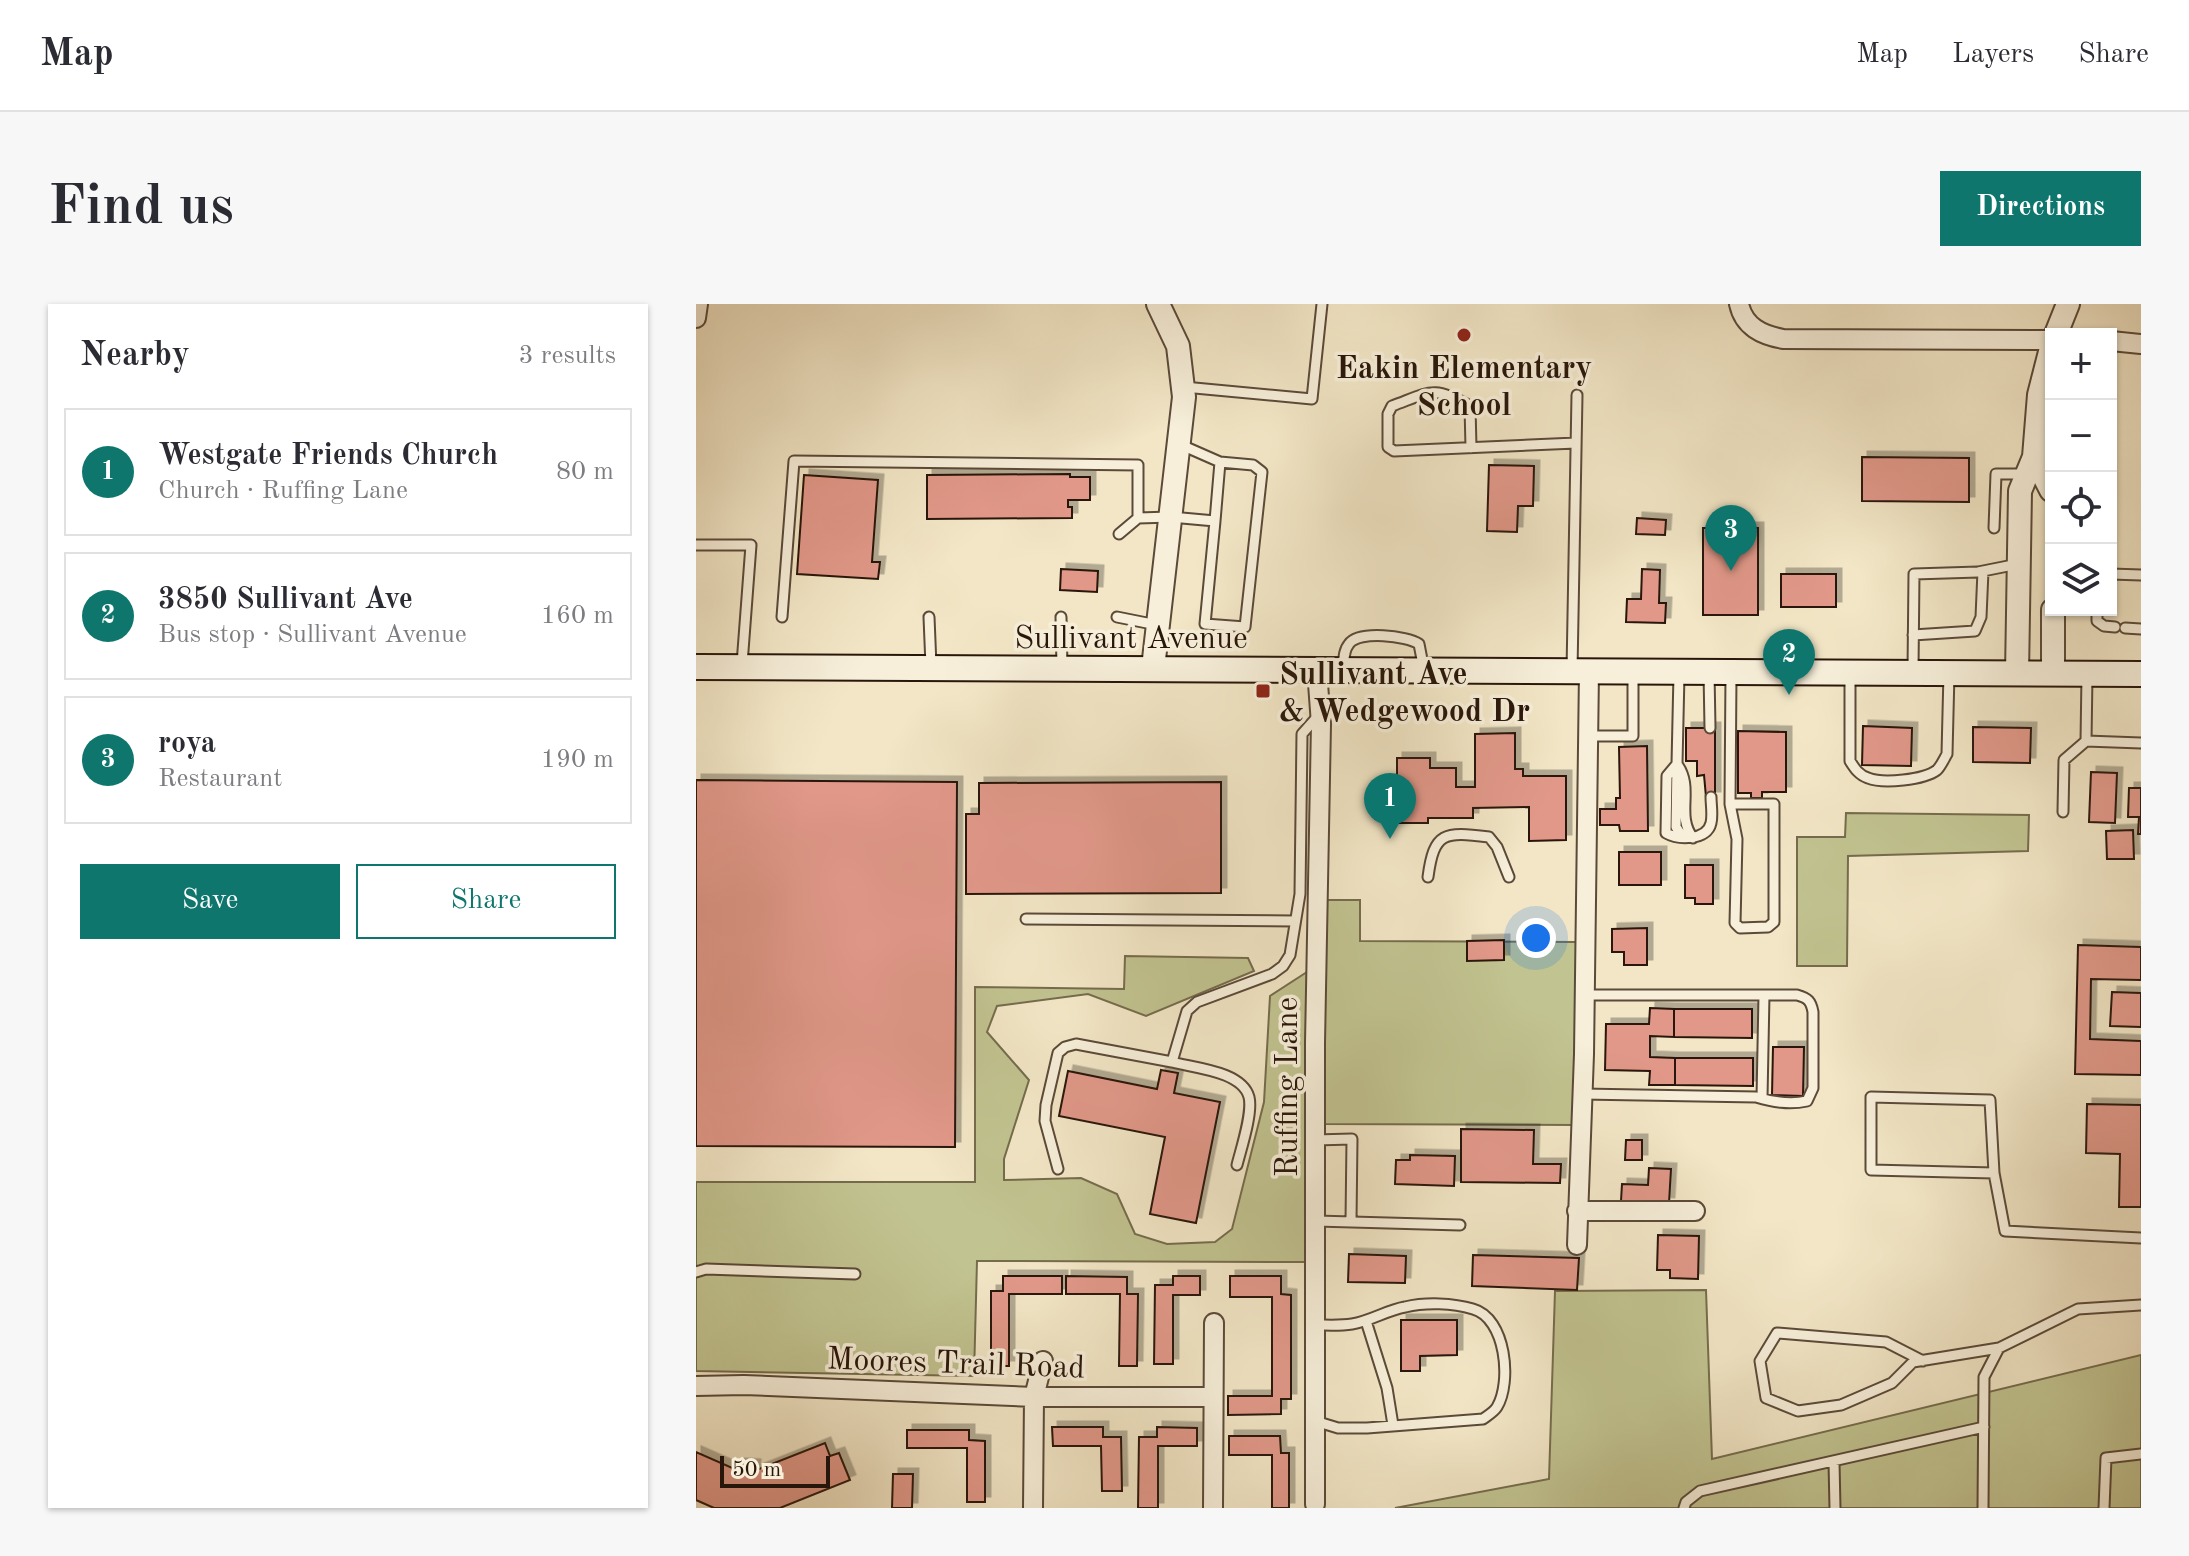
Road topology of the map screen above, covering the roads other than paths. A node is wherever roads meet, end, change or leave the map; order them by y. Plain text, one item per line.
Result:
1 (698, 304) edge
2 (1158, 304) edge
3 (1322, 304) edge
4 (1739, 304) edge
5 (2068, 304) edge
6 (696, 318) edge
7 (2058, 328) edge
8 (2045, 340) edge
9 (2117, 342) edge
10 (2141, 344) edge
11 (2045, 372) edge
12 (1184, 387) junction
13 (1577, 395) dead end
14 (1576, 443) junction
15 (1179, 444) junction
16 (1471, 448) junction
17 (1220, 462) junction
18 (2030, 466) junction
19 (2045, 483) edge
20 (1171, 517) junction
21 (1138, 518) junction
22 (1215, 521) junction
23 (1994, 528) dead end
24 (1119, 534) dead end
25 (696, 545) edge
26 (2018, 564) junction
27 (1983, 571) junction
28 (2117, 574) edge
29 (2141, 575) edge
30 (2053, 616) edge
31 (2097, 616) edge
32 (782, 617) dead end
33 (929, 617) dead end
34 (1061, 617) dead end
35 (1117, 617) dead end
36 (1158, 625) junction
37 (2141, 629) edge
38 (1913, 635) junction
39 (696, 667) edge
40 (742, 667) junction
41 (931, 668) junction
42 (1062, 668) junction
43 (1153, 668) junction
44 (1317, 670) junction
45 (1343, 670) junction
46 (1424, 670) junction
47 (1580, 671) junction
48 (1633, 671) junction
49 (1679, 672) junction
50 (1720, 672) junction
51 (1850, 672) junction
52 (1913, 673) junction
53 (1949, 673) junction
54 (2017, 674) junction
55 (2053, 674) junction
56 (2087, 674) junction
57 (2141, 674) edge
58 (1320, 713) junction
59 (1710, 728) dead end
60 (1588, 736) junction
61 (2086, 741) junction
62 (2141, 743) edge
63 (1677, 764) junction
64 (1711, 797) dead end
65 (1730, 804) junction
66 (2063, 812) dead end
67 (1693, 838) junction
68 (1428, 877) dead end
69 (1509, 877) dead end
70 (1026, 919) dead end
71 (1295, 921) junction
72 (1584, 995) junction
73 (1764, 995) junction
74 (1172, 1062) junction
75 (1582, 1094) junction
76 (1762, 1098) junction
77 (1315, 1140) junction
78 (1237, 1165) dead end
79 (1058, 1169) dead end
80 (1994, 1173) junction
81 (1577, 1211) junction
82 (1695, 1211) dead end
83 (1316, 1221) junction
84 (1351, 1221) junction
85 (1460, 1225) dead end
86 (2141, 1238) edge
87 (1577, 1245) dead end
88 (696, 1272) edge
89 (855, 1274) dead end
90 (2141, 1305) edge
91 (1366, 1321) junction
92 (1214, 1323) dead end
93 (1315, 1325) junction
94 (1999, 1348) junction
95 (1043, 1361) dead end
96 (1923, 1361) junction
97 (696, 1386) edge
98 (1034, 1397) junction
99 (1213, 1397) junction
100 (1315, 1421) junction
101 (1393, 1425) junction
102 (1984, 1427) junction
103 (2141, 1454) edge
104 (1834, 1462) junction
105 (1315, 1504) dead end
106 (1033, 1508) edge
107 (1213, 1508) edge
108 (1684, 1508) edge
109 (1835, 1508) edge
110 (1983, 1508) edge
111 (2104, 1508) edge

1 - 6 street
2 - 12 street
3 - 12 lane
4 - 8 street
5 - 7 street
9 - 10 street
11 - 18 street
12 - 15 street
13 - 14 lane
14 - 16 lane
14 - 47 lane
15 - 17 lane
15 - 20 street
16 - 16 lane
17 - 22 lane
17 - 22 lane
18 - 19 street
18 - 23 lane
18 - 26 street
20 - 21 lane
20 - 22 lane
20 - 36 street
21 - 24 lane
21 - 32 lane
25 - 40 lane
26 - 27 lane
26 - 54 street
27 - 38 lane
27 - 38 lane
28 - 29 lane
30 - 55 street
31 - 37 lane
33 - 41 lane
34 - 42 lane
35 - 36 lane
36 - 43 street
38 - 52 lane
39 - 40 main road, Sullivant Avenue
40 - 41 main road, Sullivant Avenue
41 - 42 main road, Sullivant Avenue
42 - 43 main road, Sullivant Avenue
43 - 44 main road, Sullivant Avenue
44 - 45 main road, Sullivant Avenue
44 - 58 street, Ruffing Lane
45 - 46 main road, Sullivant Avenue
45 - 46 lane
46 - 47 main road, Sullivant Avenue
47 - 48 main road, Sullivant Avenue
47 - 60 street
48 - 49 main road, Sullivant Avenue
48 - 60 lane
49 - 50 main road, Sullivant Avenue
49 - 63 lane
50 - 51 main road, Sullivant Avenue
50 - 59 lane
50 - 65 lane
51 - 52 main road, Sullivant Avenue
51 - 53 lane
52 - 53 main road, Sullivant Avenue
53 - 54 main road, Sullivant Avenue
54 - 55 main road, Sullivant Avenue
55 - 56 main road, Sullivant Avenue
56 - 57 main road, Sullivant Avenue
56 - 61 lane
58 - 71 lane
58 - 77 street, Ruffing Lane
60 - 72 street
61 - 62 lane
61 - 66 lane
63 - 67 lane
63 - 67 lane
64 - 67 lane
65 - 65 lane
68 - 69 lane
70 - 71 lane
71 - 74 lane
72 - 73 lane
72 - 75 street
73 - 76 lane
73 - 76 lane
74 - 78 lane
74 - 79 lane
75 - 76 lane
75 - 81 street
77 - 83 street, Ruffing Lane
77 - 84 lane
80 - 80 lane
80 - 86 lane
81 - 82 street
81 - 87 street
83 - 84 lane
83 - 93 street, Ruffing Lane
84 - 85 lane
88 - 89 lane
90 - 94 lane
91 - 93 lane
91 - 101 lane
91 - 101 lane
92 - 99 street
93 - 100 street, Ruffing Lane
94 - 96 lane
94 - 102 lane
95 - 98 street
96 - 96 lane
97 - 98 street, Moores Trail Road
98 - 99 street, Moores Trail Road
98 - 106 street
99 - 107 street
100 - 101 lane
100 - 105 street, Ruffing Lane
102 - 104 lane
102 - 110 lane
103 - 111 lane
104 - 108 lane
104 - 109 lane

